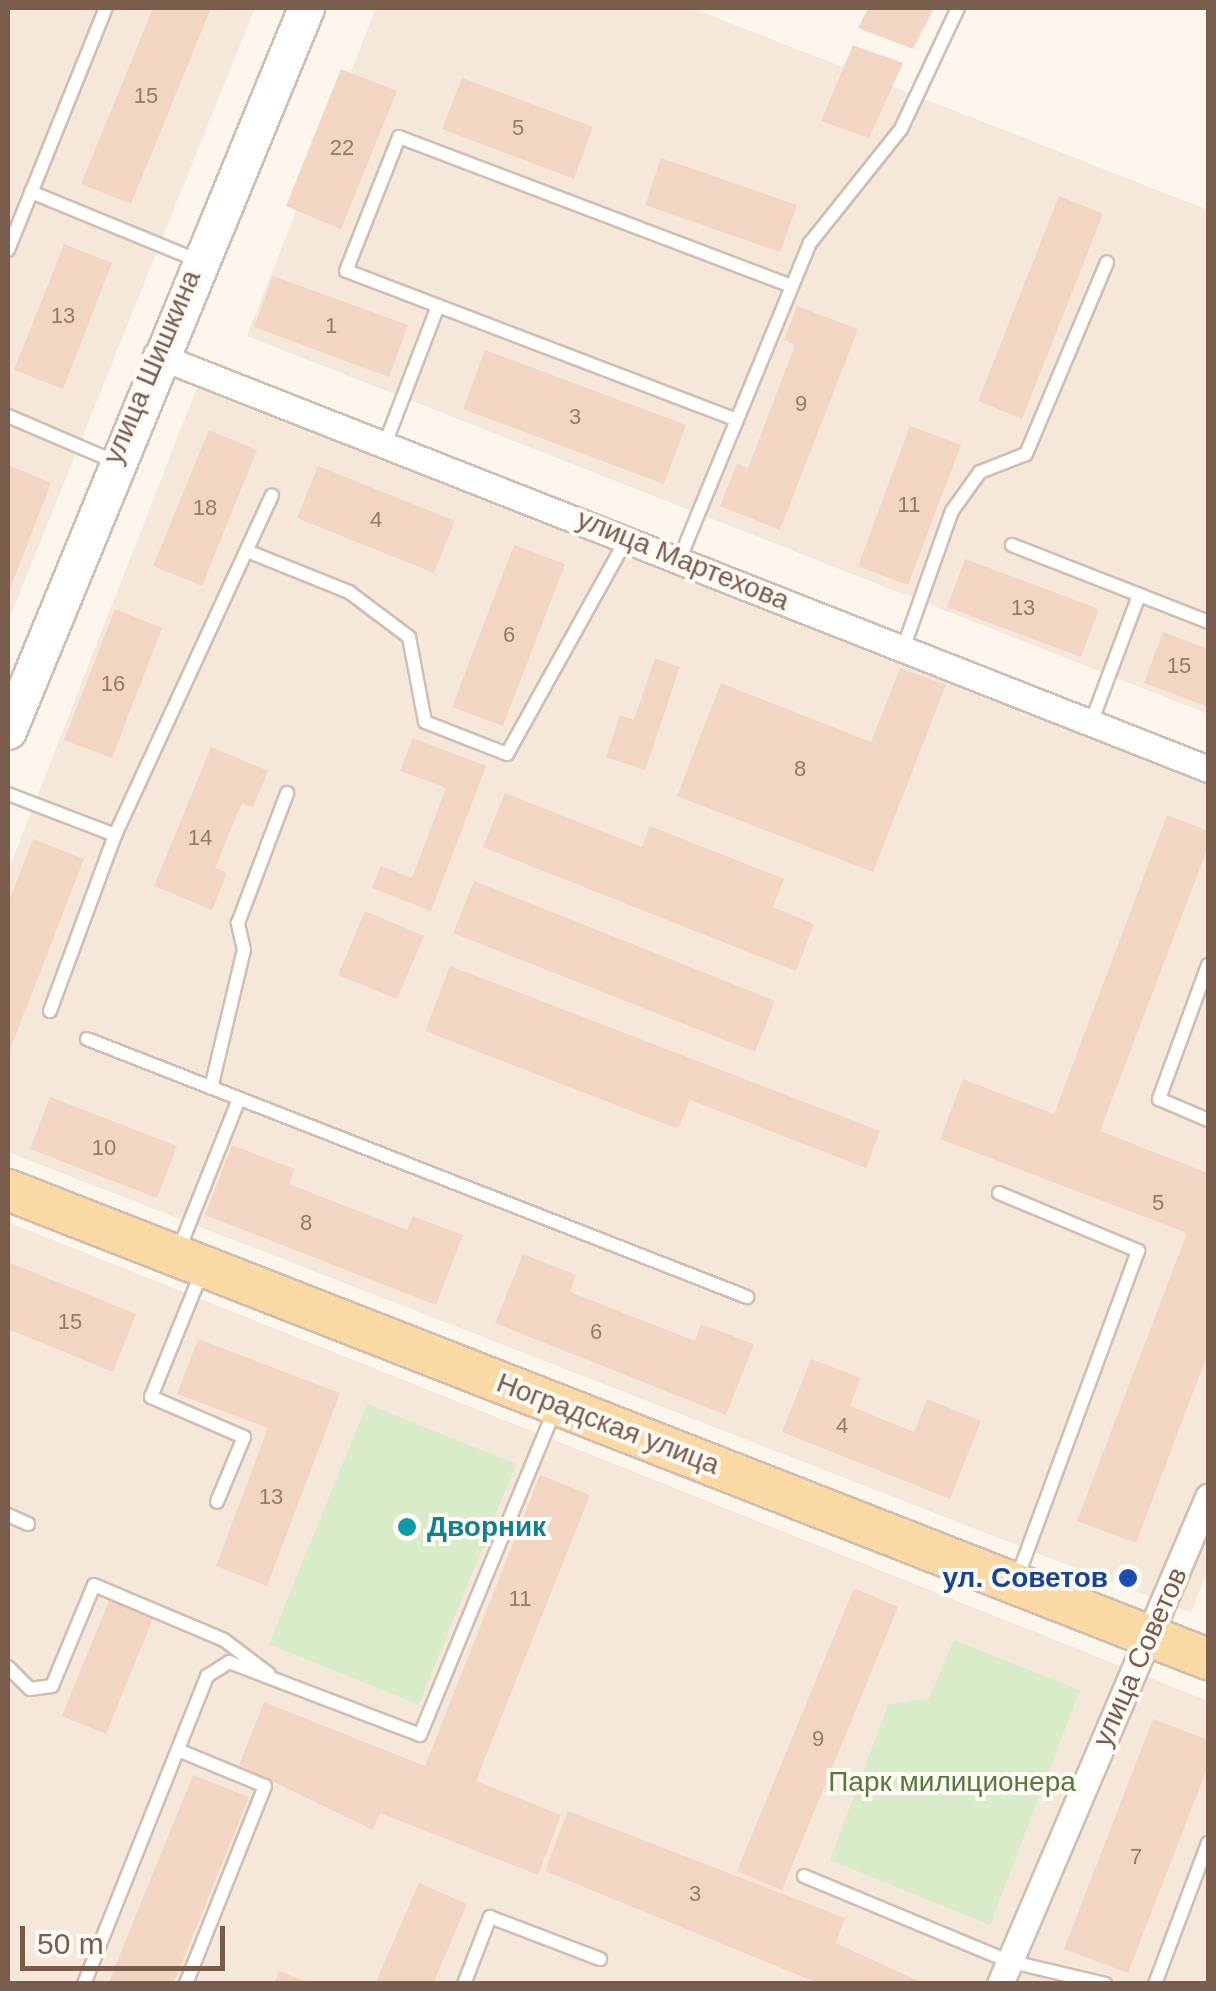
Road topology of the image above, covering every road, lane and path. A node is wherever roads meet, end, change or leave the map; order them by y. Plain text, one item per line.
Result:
1 (106, 8) edge
2 (306, 8) edge
3 (958, 8) edge
4 (31, 192) junction
5 (8, 250) edge
6 (197, 260) junction
7 (1107, 262) dead end
8 (792, 286) junction
9 (438, 306) junction
10 (156, 354) junction
11 (8, 416) edge
12 (737, 420) junction
13 (385, 444) junction
14 (113, 461) junction
15 (272, 495) dead end
16 (627, 538) junction
17 (1012, 545) dead end
18 (252, 553) junction
19 (680, 558) junction
20 (1139, 594) junction
21 (1208, 622) edge
22 (903, 650) junction
23 (1090, 723) junction
24 (8, 731) edge
25 (1208, 769) edge
26 (287, 793) dead end
27 (8, 794) edge
28 (116, 835) junction
29 (1208, 965) edge
30 (50, 1011) dead end
31 (87, 1039) dead end
32 (211, 1088) junction
33 (239, 1099) junction
34 (1208, 1120) edge
35 (8, 1190) edge
36 (999, 1193) dead end
37 (190, 1261) junction
38 (747, 1297) dead end
39 (557, 1404) junction
40 (1208, 1498) edge
41 (217, 1502) dead end
42 (8, 1515) edge
43 (28, 1524) dead end
44 (1016, 1584) junction
45 (1150, 1636) junction
46 (1208, 1659) edge
47 (8, 1668) edge
48 (269, 1674) junction
49 (178, 1750) junction
50 (1208, 1842) edge
51 (804, 1876) dead end
52 (600, 1958) dead end
53 (1004, 1972) edge
54 (84, 1984) edge
55 (186, 1984) edge
56 (464, 1984) edge
57 (1106, 1984) edge
58 (1155, 1984) edge

1 - 4 lane
2 - 6 main road, улица Шишкина
3 - 8 lane
4 - 5 lane
4 - 6 lane
6 - 10 main road, улица Шишкина
7 - 22 lane
8 - 9 lane
8 - 12 lane
9 - 12 lane
9 - 13 lane
10 - 13 street, улица Мартехова
10 - 14 main road, улица Шишкина
11 - 14 lane
12 - 19 lane
13 - 16 street, улица Мартехова
14 - 24 main road, улица Шишкина
15 - 18 lane
16 - 18 lane
16 - 19 street, улица Мартехова
17 - 20 lane
18 - 28 lane
19 - 22 street, улица Мартехова
20 - 21 lane
20 - 23 lane
22 - 23 street, улица Мартехова
23 - 25 street, улица Мартехова
26 - 32 lane
27 - 28 lane
28 - 30 lane
29 - 34 lane
31 - 32 lane
32 - 33 lane
33 - 37 lane
33 - 38 lane
35 - 37 main road, Ноградская улица
36 - 44 lane
37 - 39 main road, Ноградская улица
37 - 41 lane
39 - 44 main road, Ноградская улица
39 - 48 lane
40 - 45 street, улица Советов
42 - 43 lane
44 - 45 main road, Ноградская улица
45 - 46 main road, Ноградская улица
45 - 53 street, улица Советов
47 - 48 lane
48 - 49 lane
49 - 54 lane
49 - 55 lane
50 - 58 lane
51 - 53 lane
52 - 56 lane
53 - 57 lane

